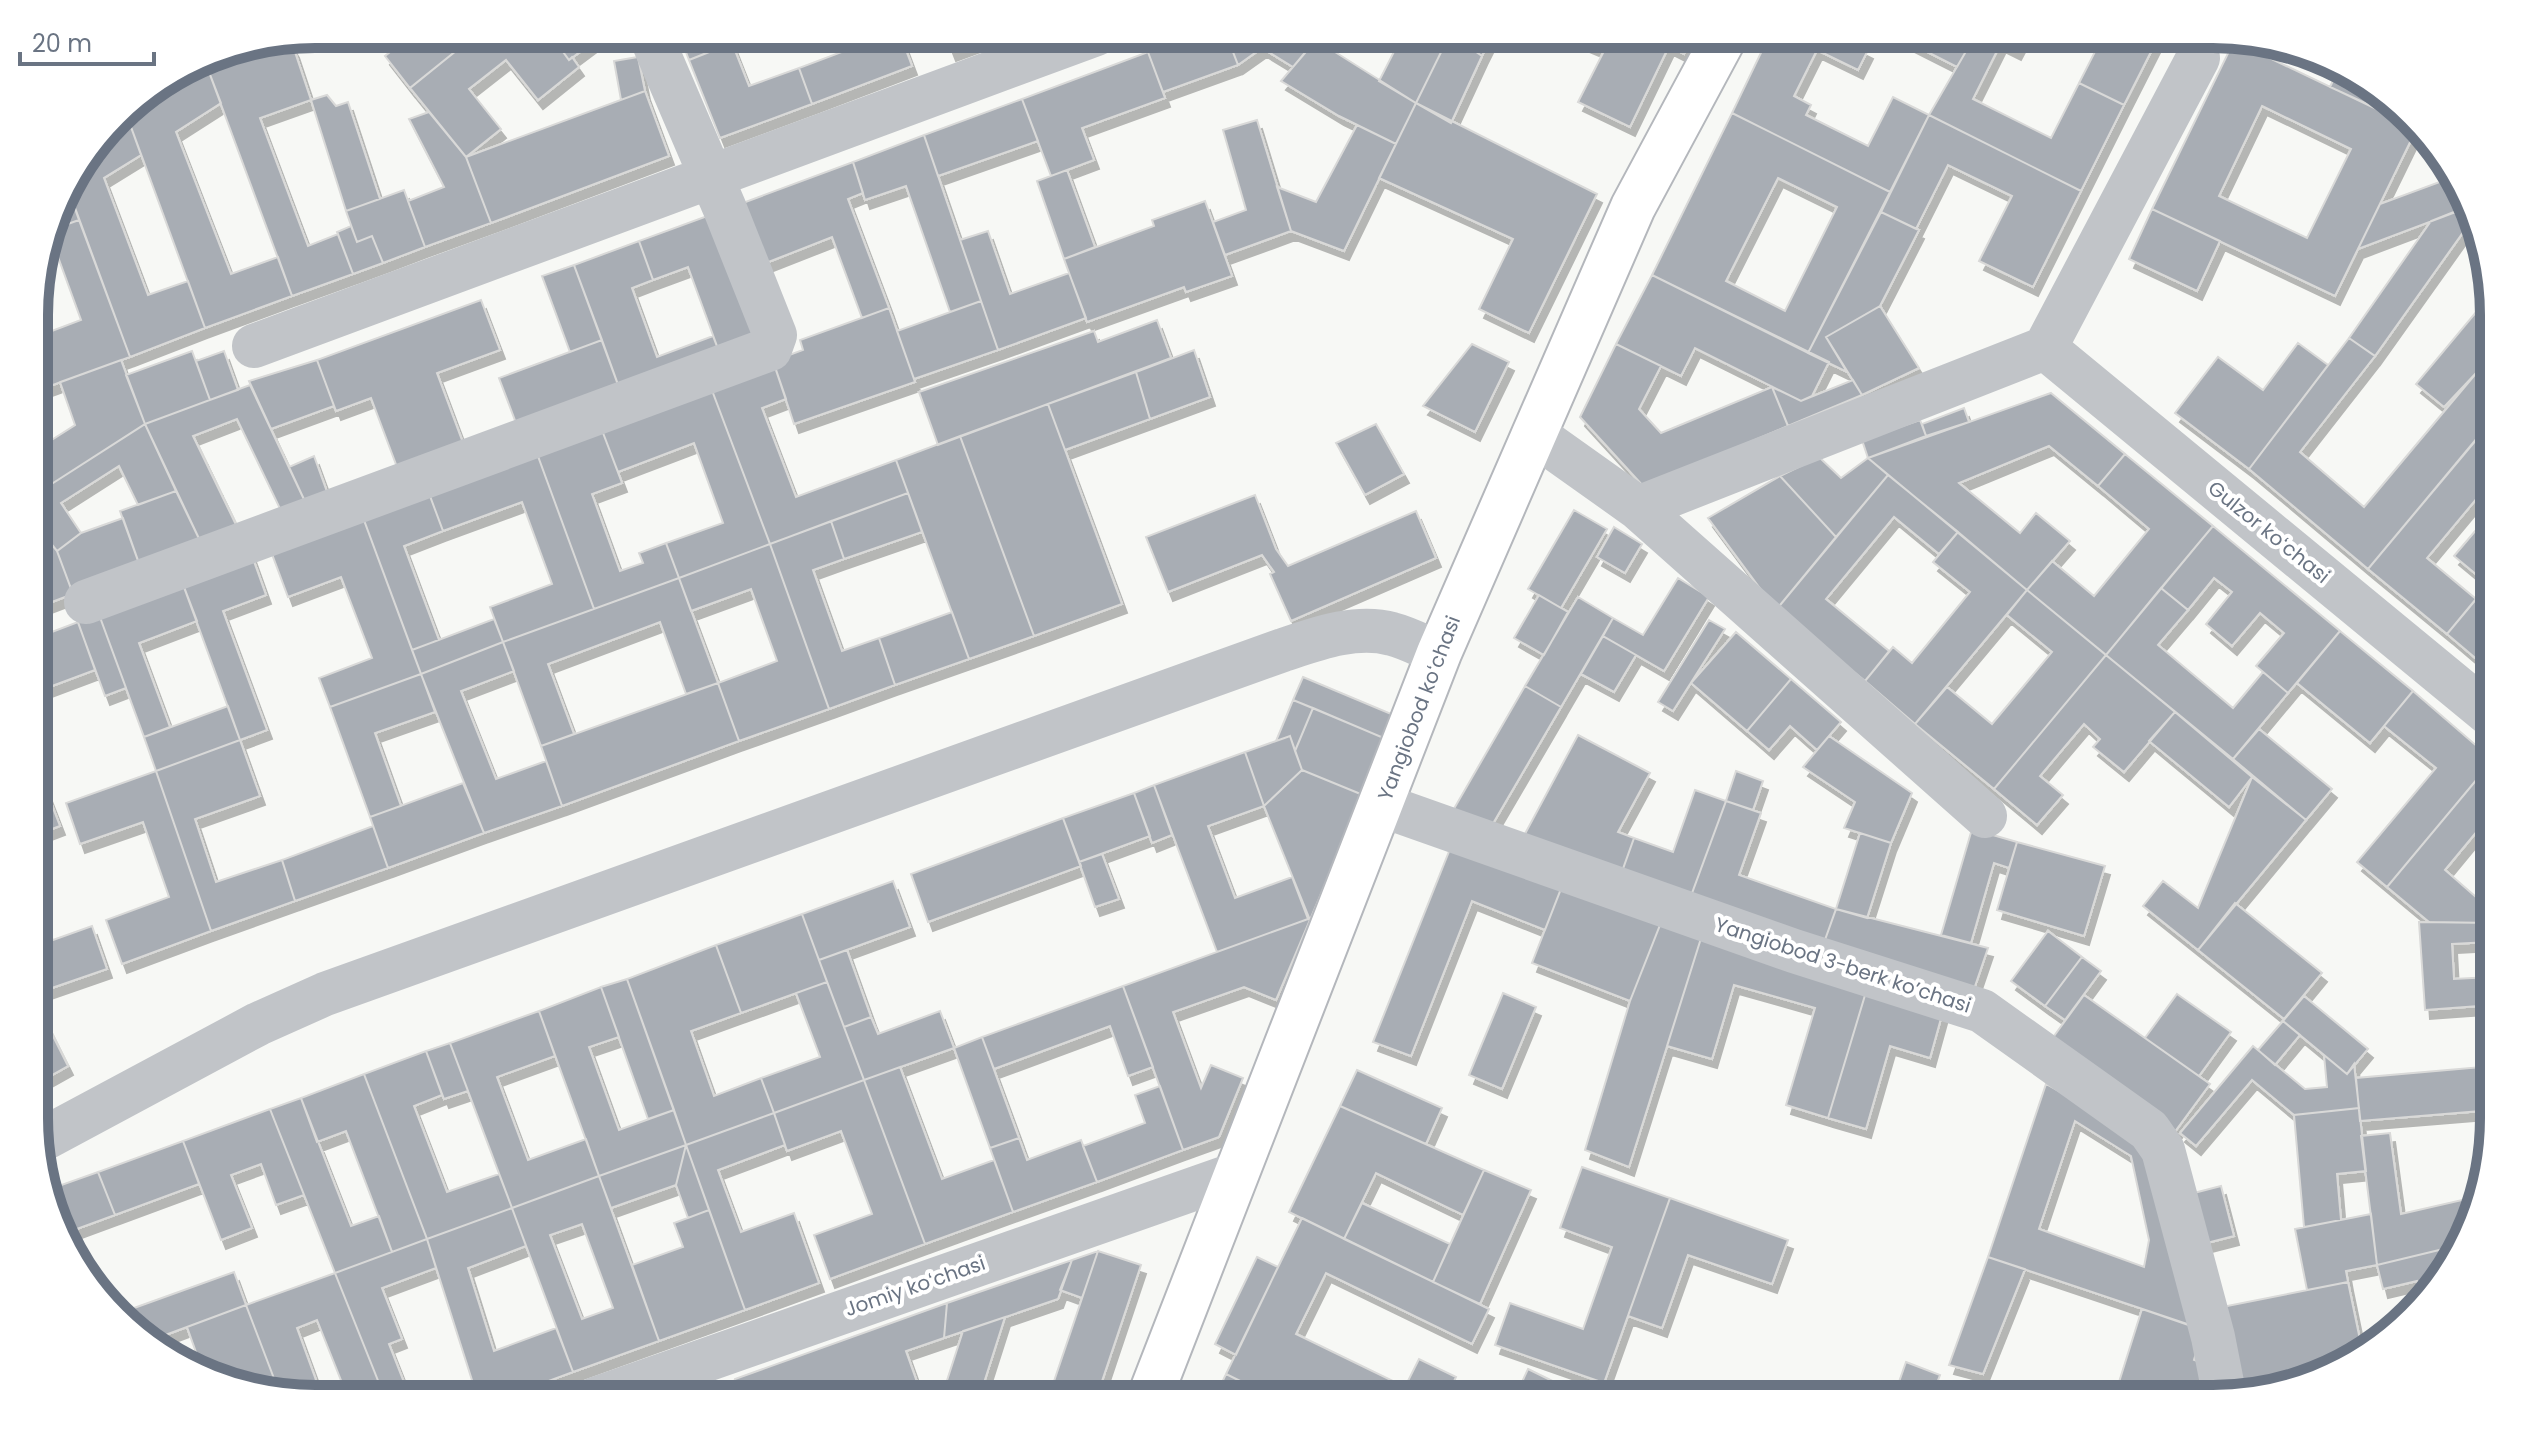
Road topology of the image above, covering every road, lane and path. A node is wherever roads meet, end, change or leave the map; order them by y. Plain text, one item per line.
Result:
1 (656, 48) edge
2 (1058, 48) edge
3 (1718, 48) edge
4 (2198, 58) dead end
5 (712, 177) junction
6 (254, 346) dead end
7 (2045, 348) junction
8 (1534, 434) junction
9 (1638, 508) junction
10 (86, 602) dead end
11 (1439, 653) junction
12 (2479, 705) edge
13 (1381, 805) junction
14 (1985, 816) dead end
15 (49, 1136) edge
16 (1236, 1174) junction
17 (696, 1379) edge
18 (2222, 1384) edge
19 (667, 1385) edge
20 (1155, 1385) edge

1 - 5 street
2 - 5 street
3 - 8 street, Yangiobod koʻchasi
4 - 7 street
5 - 6 street
5 - 10 street
7 - 9 street
7 - 12 street, Gulzor koʻchasi
8 - 9 street
8 - 11 street, Yangiobod koʻchasi
9 - 14 street
11 - 13 street, Yangiobod koʻchasi
11 - 15 street
13 - 16 street, Yangiobod koʻchasi
13 - 18 street, Yangiobod 3-berk koʼchasi
16 - 17 street, Jomiy koʻchasi
16 - 20 street, Yangiobod koʻchasi
17 - 19 street, Jomiy koʻchasi

